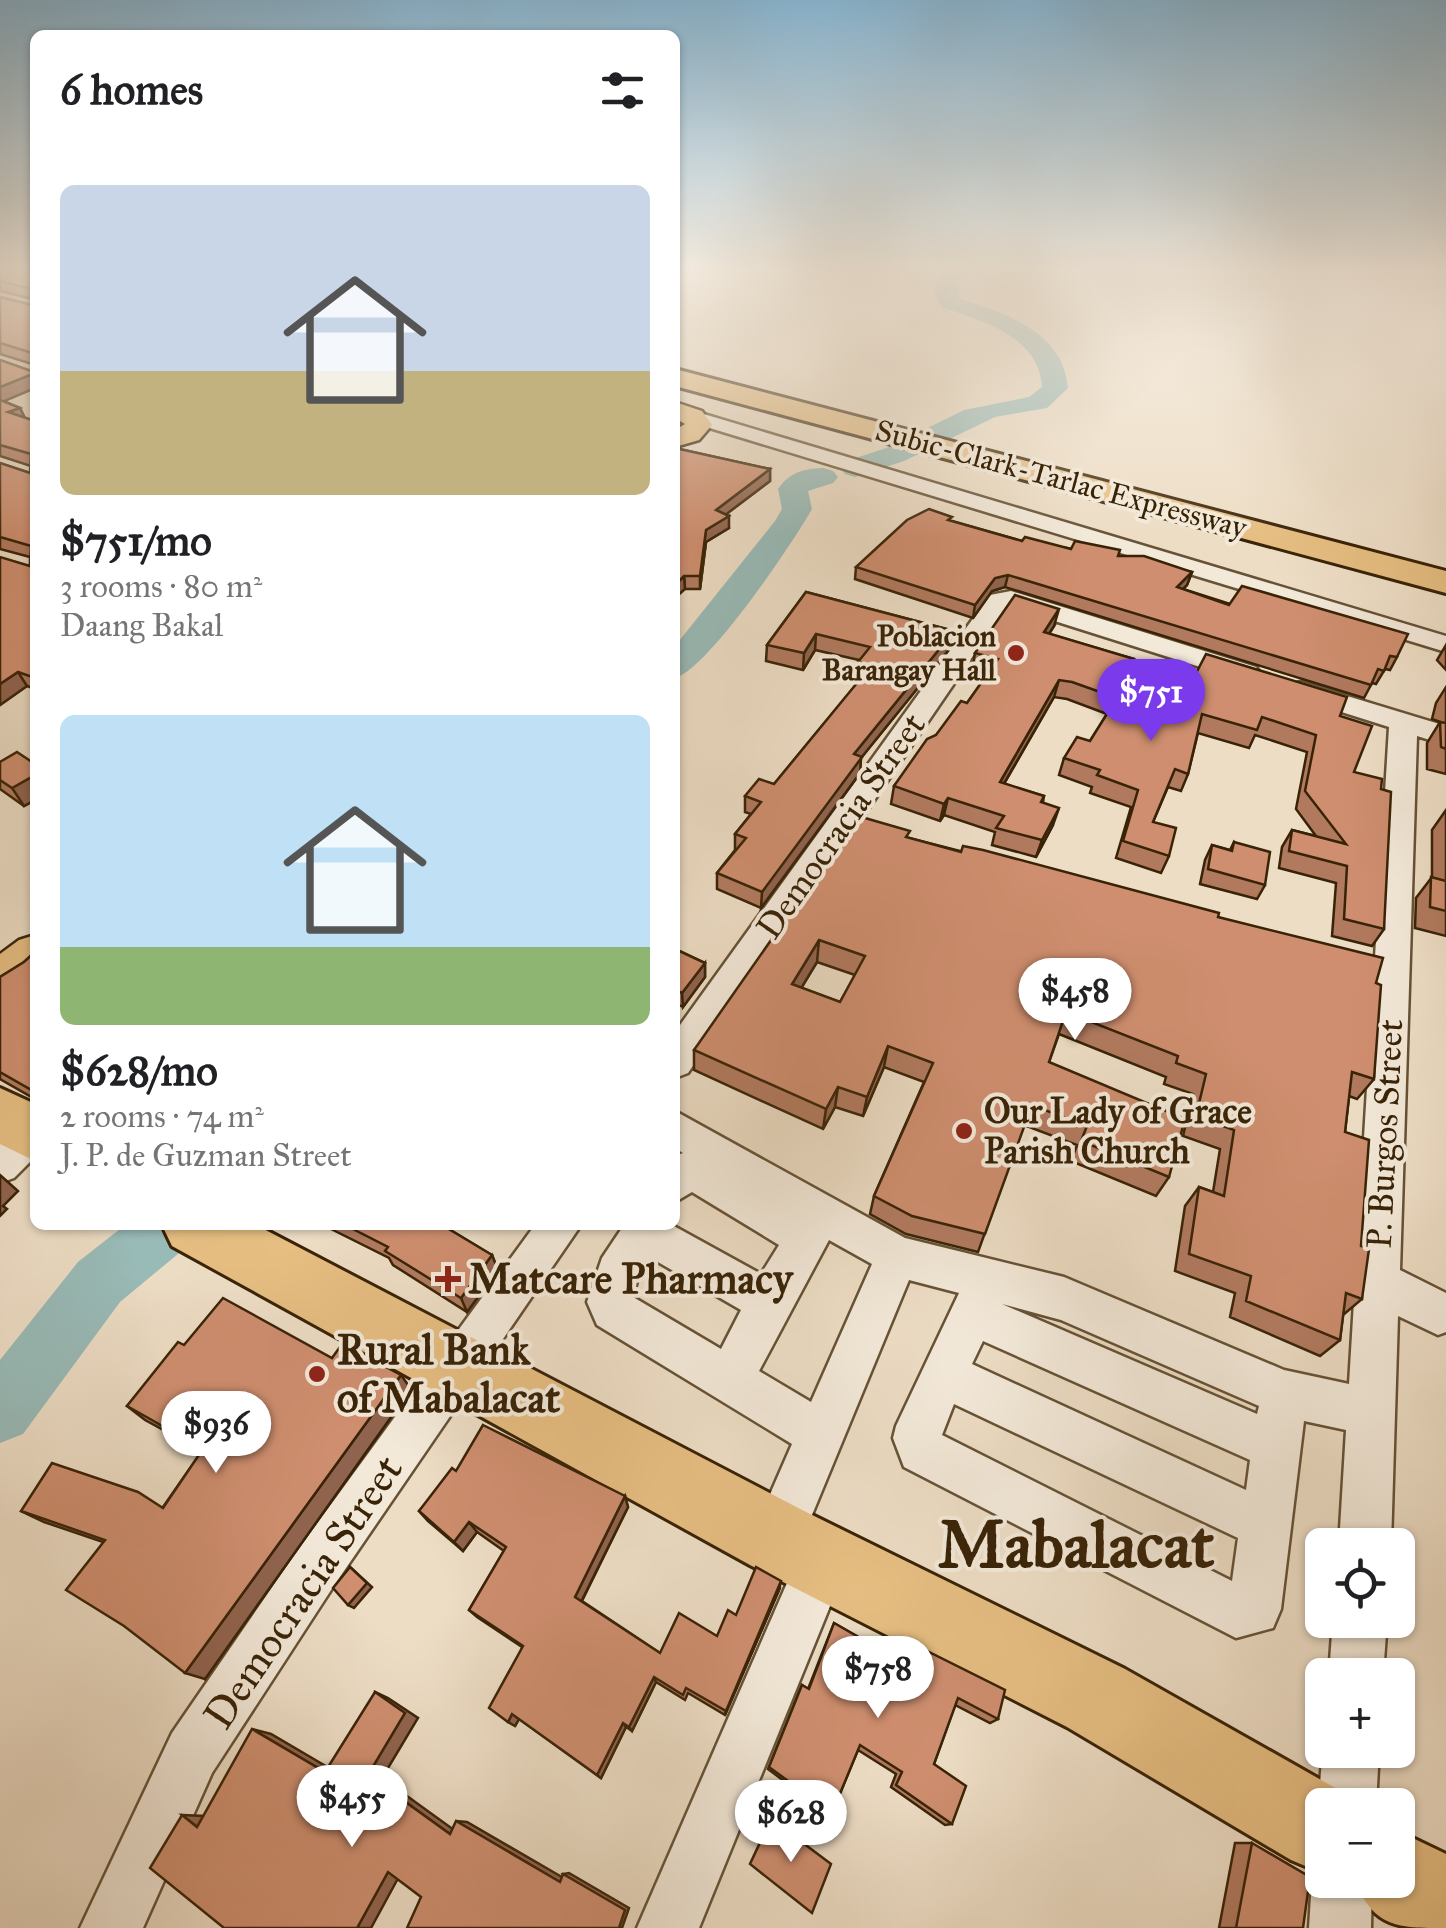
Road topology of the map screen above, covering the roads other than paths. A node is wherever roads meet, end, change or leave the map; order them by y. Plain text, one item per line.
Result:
1 (680, 368) edge
2 (680, 378) edge
3 (753, 392) junction
4 (699, 427) edge
5 (680, 449) edge
6 (1002, 457) junction
7 (1446, 566) edge
8 (1446, 582) edge
9 (1446, 644) edge
10 (1403, 723) junction
11 (1446, 736) edge
12 (846, 821) junction
13 (883, 831) edge
14 (30, 956) edge
15 (0, 979) edge
16 (680, 1055) edge
17 (680, 1132) edge
18 (680, 1176) edge
19 (814, 1226) junction
20 (556, 1230) edge
21 (645, 1230) edge
22 (648, 1230) edge
23 (220, 1240) edge
24 (896, 1256) junction
25 (1378, 1281) junction
26 (980, 1297) junction
27 (769, 1302) junction
28 (1443, 1311) edge
29 (459, 1368) junction
30 (944, 1374) junction
31 (730, 1379) junction
32 (1284, 1392) junction
33 (1370, 1412) junction
34 (822, 1435) junction
35 (1276, 1448) junction
36 (1266, 1525) junction
37 (1366, 1528) edge
38 (800, 1550) junction
39 (1305, 1819) edge
40 (1415, 1887) edge
41 (1341, 1898) edge
42 (1446, 1906) edge
43 (112, 1928) edge
44 (668, 1928) edge
45 (1340, 1928) edge

1 - 3 highway, Subic-Clark-Tarlac Expressway
2 - 3 highway, Subic-Clark-Tarlac Expressway
3 - 6 highway, Subic-Clark-Tarlac Expressway
4 - 5 main road
4 - 9 street
6 - 7 highway, Subic-Clark-Tarlac Expressway
6 - 8 highway, Subic-Clark-Tarlac Expressway
10 - 11 street
10 - 12 street, Democracia Street
10 - 25 street, P. Burgos Street
12 - 13 street
12 - 16 street, Democracia Street
14 - 15 main road
17 - 19 street
18 - 19 street
19 - 24 street
19 - 27 street
20 - 29 street, Democracia Street
21 - 31 street
22 - 27 street
23 - 29 highway
24 - 26 street
24 - 34 street
25 - 28 street
25 - 33 street, P. Burgos Street
26 - 30 street
26 - 32 street
26 - 35 street
27 - 31 street
29 - 38 highway
29 - 43 street, Democracia Street
30 - 36 street
30 - 36 street
31 - 34 street
32 - 33 street
32 - 35 street
33 - 37 street, P. Burgos Street
34 - 38 street
35 - 36 street
38 - 39 highway
38 - 44 street
40 - 42 highway
41 - 45 street

